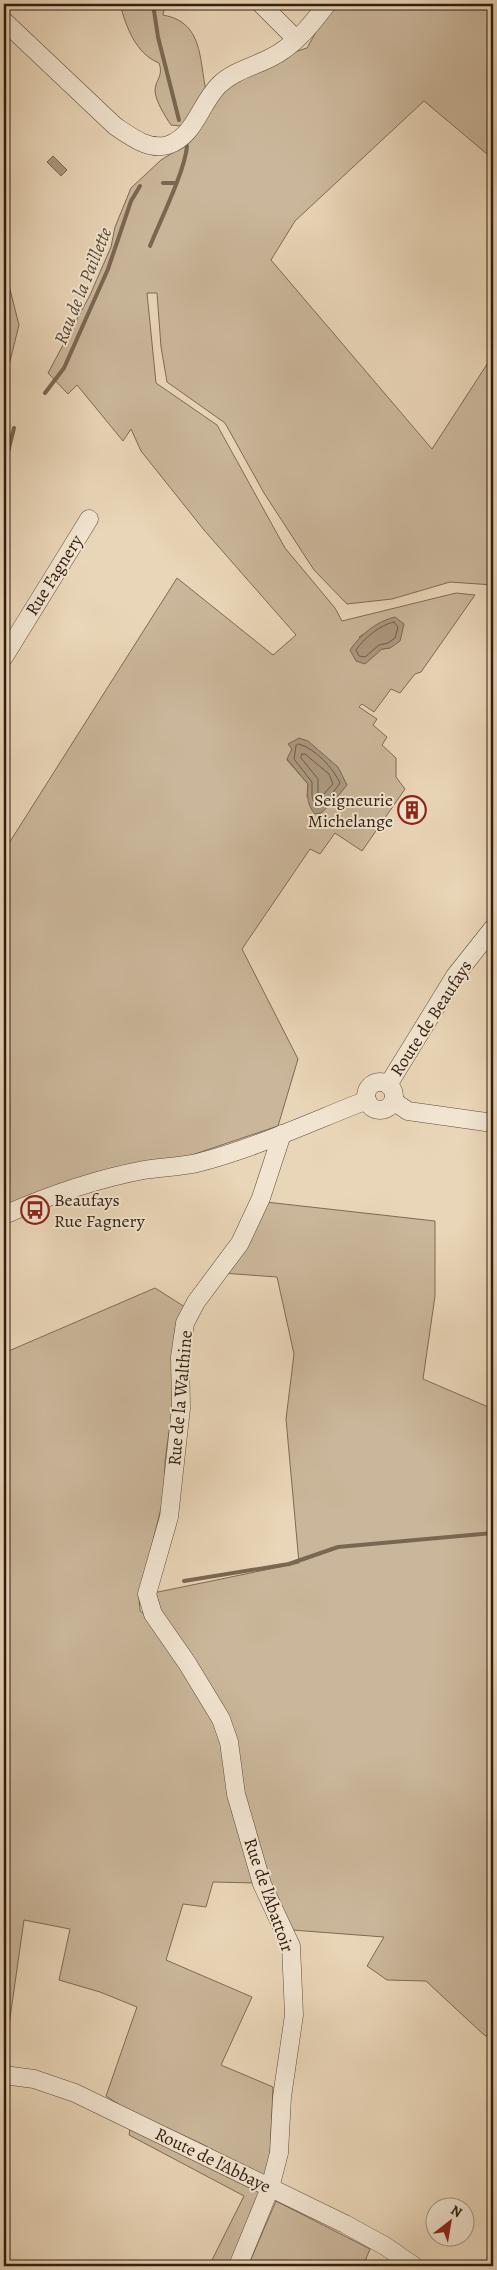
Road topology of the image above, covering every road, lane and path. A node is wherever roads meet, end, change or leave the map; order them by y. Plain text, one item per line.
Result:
1 (261, 4) edge
2 (327, 4) edge
3 (4, 21) edge
4 (296, 39) junction
5 (89, 519) dead end
6 (4, 656) edge
7 (493, 928) edge
8 (390, 1093) junction
9 (493, 1123) edge
10 (282, 1134) junction
11 (4, 1215) edge
12 (146, 1594) joint
13 (4, 2075) edge
14 (270, 2188) junction
15 (238, 2266) edge
16 (414, 2266) edge

1 - 4 street
2 - 4 street
3 - 4 street
5 - 6 street, Rue Fagnery
7 - 8 street, Route de Beaufays
8 - 9 street
8 - 10 street, Route de Beaufays
10 - 11 street
10 - 12 street, Rue de la Walthine
12 - 14 street, Rue de l'Abattoir
13 - 14 street, Route de l'Abbaye
14 - 15 street, Rue de l'Abattoir
14 - 16 street, Route de l'Abbaye

